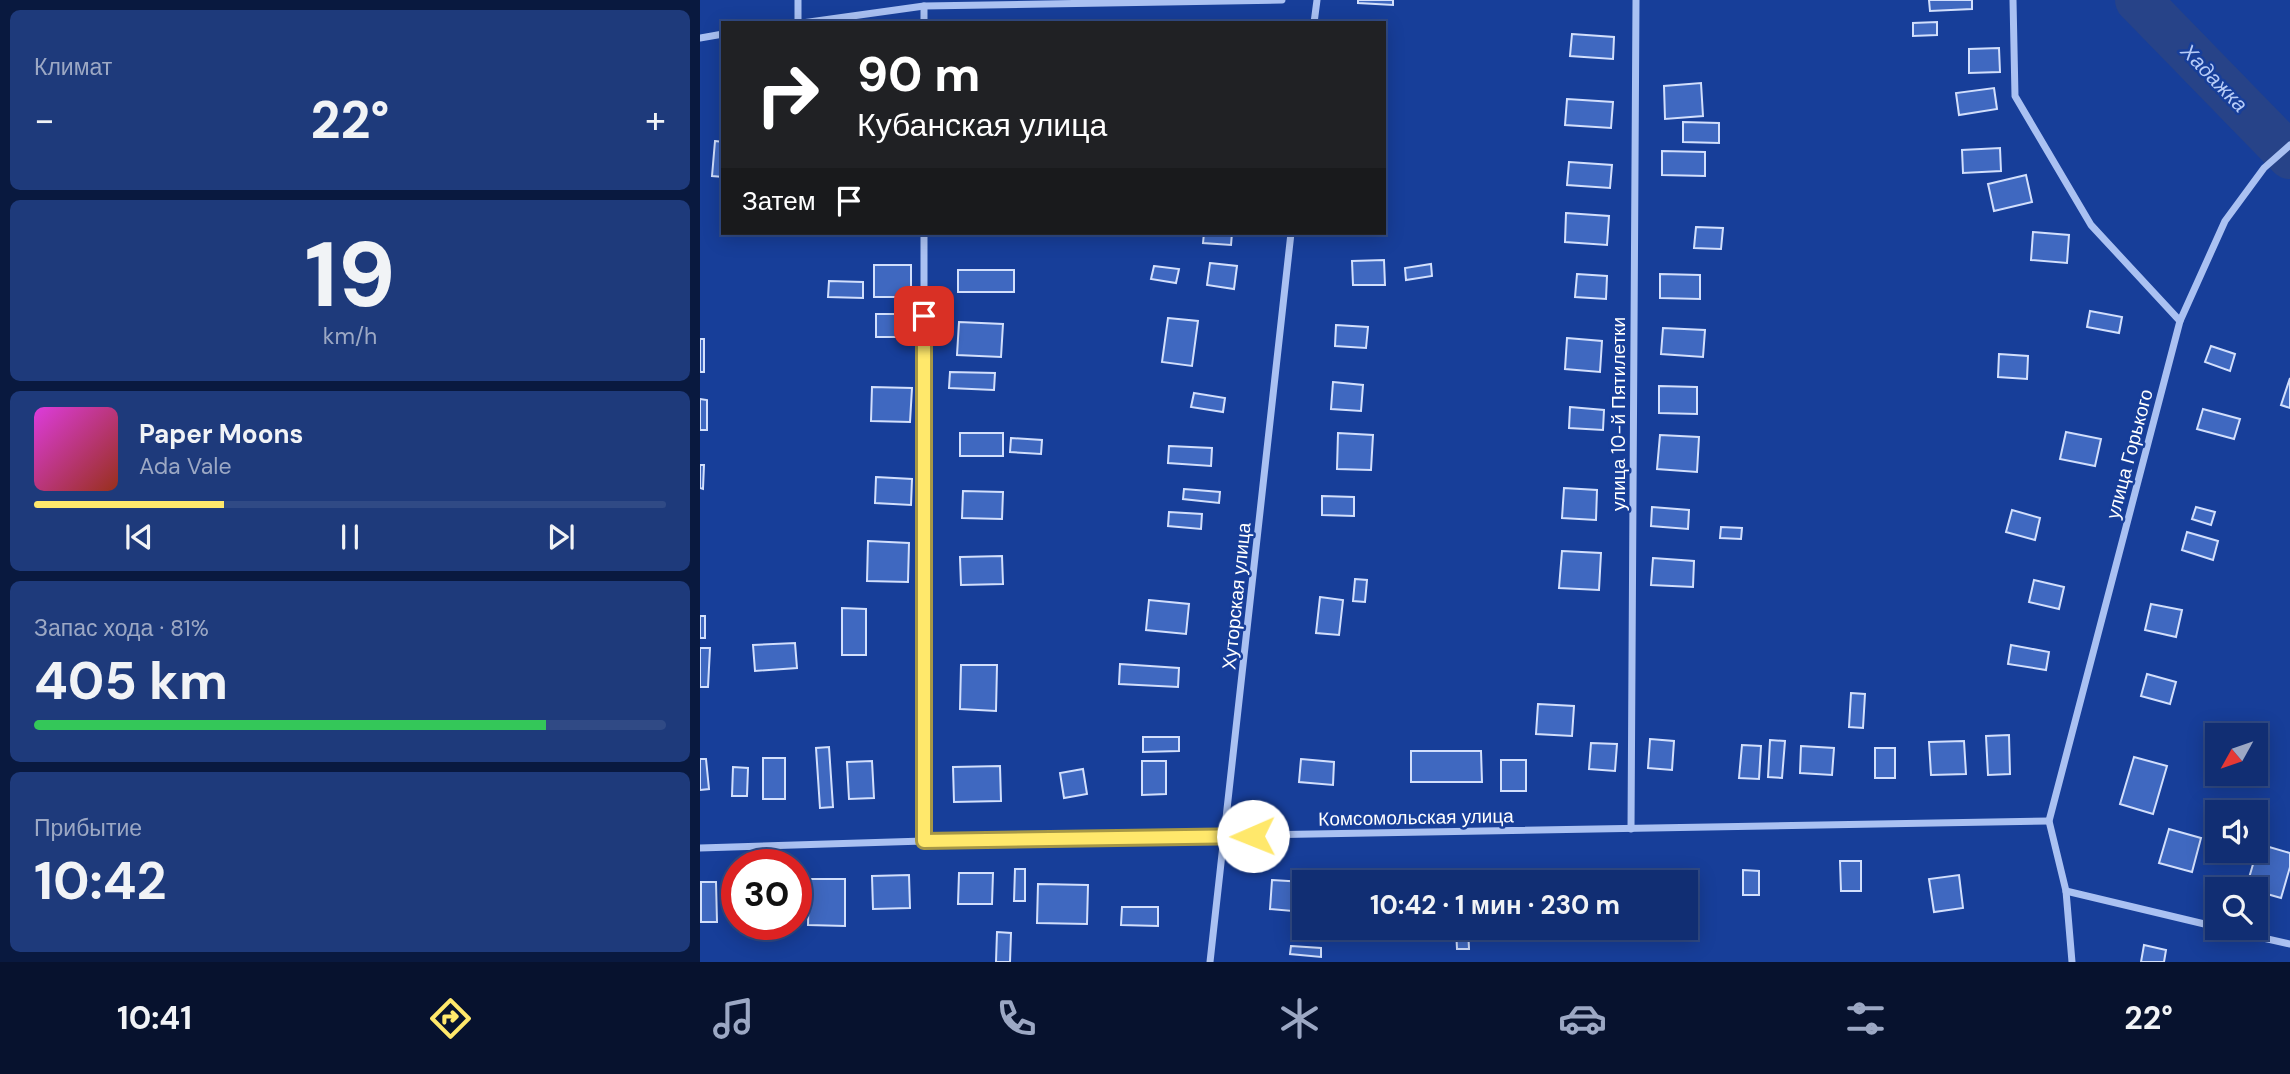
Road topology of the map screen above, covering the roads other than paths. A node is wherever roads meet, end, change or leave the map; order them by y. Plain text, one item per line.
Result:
1 (798, 0) edge
2 (1282, 0) edge
3 (1317, 0) edge
4 (1636, 0) edge
5 (2013, 0) edge
6 (924, 6) junction
7 (800, 21) edge
8 (815, 21) edge
9 (924, 21) edge
10 (1314, 21) edge
11 (721, 34) edge
12 (700, 38) edge
13 (2290, 145) edge
14 (924, 235) edge
15 (1291, 235) edge
16 (2180, 321) junction
17 (2049, 821) junction
18 (1631, 829) junction
19 (1226, 836) junction
20 (924, 841) junction
21 (700, 848) edge
22 (2066, 891) junction
23 (2205, 924) edge
24 (2268, 939) edge
25 (2290, 944) edge
26 (1210, 962) edge
27 (2072, 962) edge

1 - 7 street
2 - 6 street
3 - 10 street
4 - 18 street, улица 10-й Пятилетки
5 - 16 street
6 - 8 street
6 - 9 street
11 - 12 street
13 - 16 street, улица Горького
14 - 20 street
15 - 19 street, Хуторская улица
16 - 17 street, улица Горького
17 - 18 street, Комсомольская улица
17 - 22 street, улица Горького
18 - 19 street, Комсомольская улица
19 - 20 street, Комсомольская улица
19 - 26 street, Хуторская улица
20 - 21 street, Комсомольская улица
22 - 23 street
22 - 27 street, улица Горького
24 - 25 street

